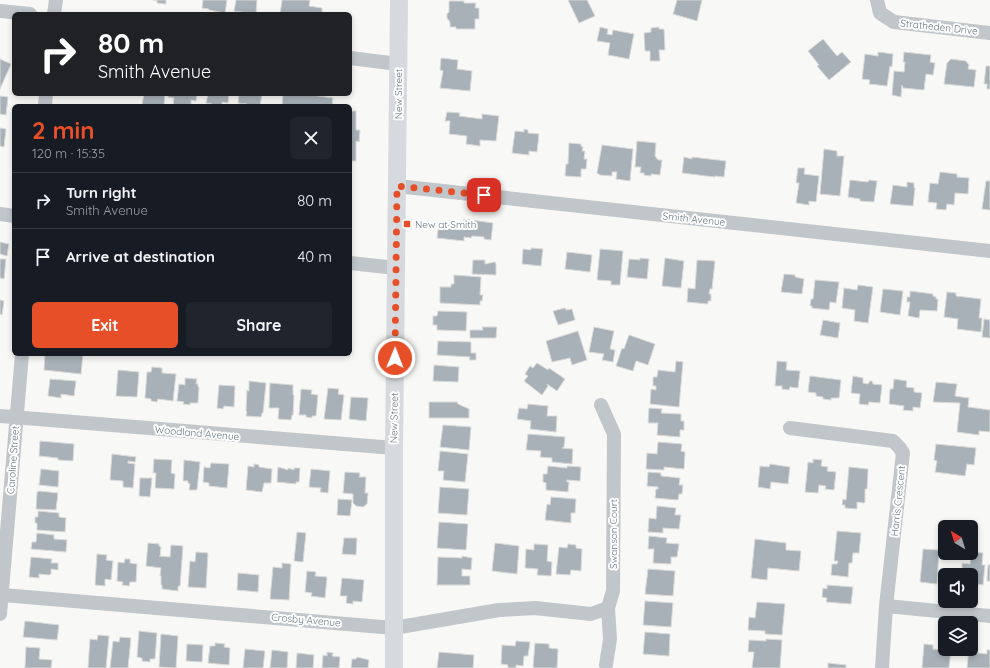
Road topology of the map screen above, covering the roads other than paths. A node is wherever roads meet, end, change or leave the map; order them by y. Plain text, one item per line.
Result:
1 (56, 0) edge
2 (399, 0) edge
3 (877, 0) edge
4 (0, 11) edge
5 (12, 12) edge
6 (54, 12) edge
7 (990, 33) edge
8 (352, 58) edge
9 (398, 64) junction
10 (397, 186) junction
11 (0, 214) edge
12 (12, 216) edge
13 (990, 251) edge
14 (352, 263) edge
15 (396, 268) junction
16 (22, 356) edge
17 (601, 405) dead end
18 (0, 416) edge
19 (16, 418) junction
20 (790, 428) dead end
21 (394, 448) junction
22 (2, 595) junction
23 (886, 606) junction
24 (608, 608) junction
25 (0, 614) edge
26 (990, 616) edge
27 (394, 628) junction
28 (606, 665) dead end
29 (394, 668) edge
30 (882, 668) edge

1 - 6 street
2 - 9 main road, New Street
3 - 7 street, Stratheden Drive
4 - 5 street
8 - 9 street
9 - 10 main road, New Street
10 - 13 street, Smith Avenue
10 - 15 main road, New Street
11 - 12 street
14 - 15 street
15 - 21 main road, New Street
16 - 19 street, Caroline Street
17 - 24 street, Swanson Court
18 - 19 street, Woodland Avenue
19 - 21 street, Woodland Avenue
19 - 22 street, Caroline Street
20 - 23 street, Harris Crescent
21 - 27 main road, New Street
22 - 25 street, Caroline Street
22 - 27 street, Crosby Avenue
23 - 26 street
23 - 30 street, Harris Crescent
24 - 27 street, Crosby Avenue
24 - 28 street, Swanson Court
27 - 29 main road, New Street

